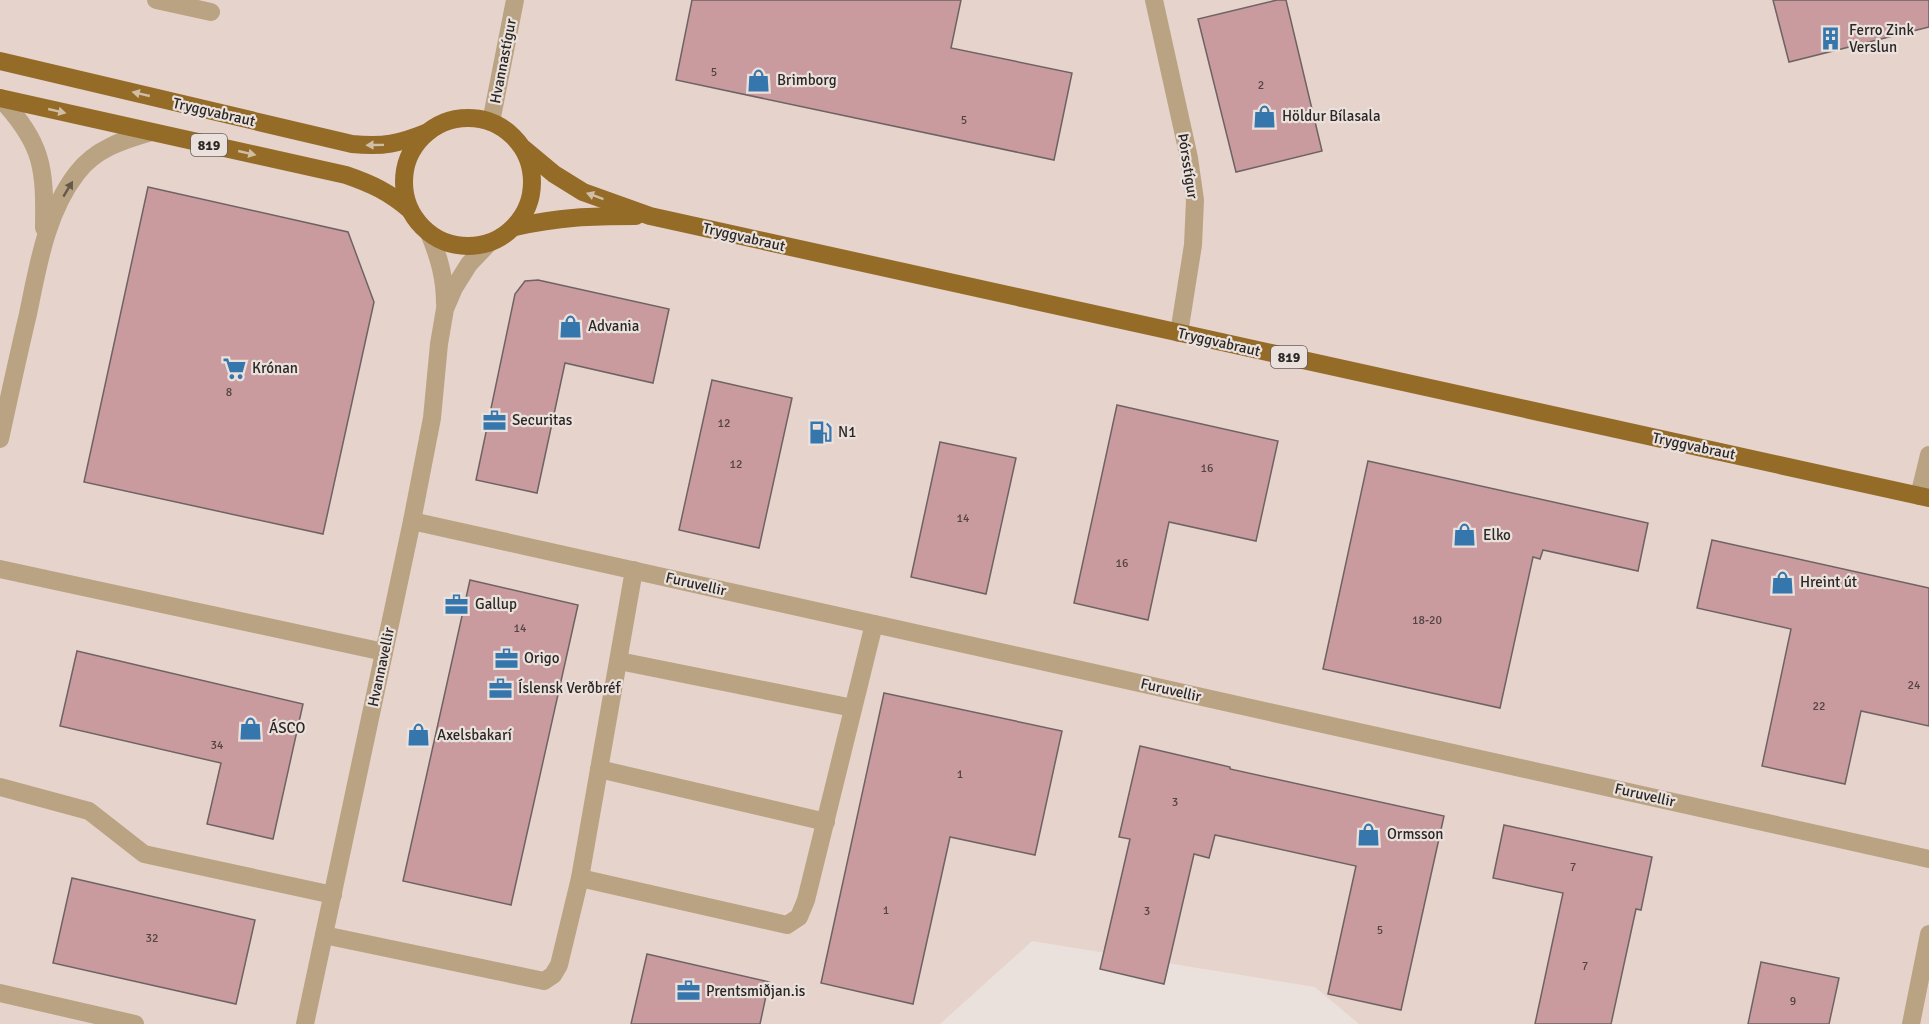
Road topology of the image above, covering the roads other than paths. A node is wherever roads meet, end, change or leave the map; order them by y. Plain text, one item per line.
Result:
1 (156, 0) edge
2 (515, 0) edge
3 (1154, 0) edge
4 (211, 12) dead end
5 (0, 61) edge
6 (0, 98) edge
7 (490, 122) junction
8 (151, 132) junction
9 (428, 132) junction
10 (524, 149) junction
11 (410, 210) junction
12 (650, 216) junction
13 (514, 227) junction
14 (429, 233) junction
15 (44, 242) junction
16 (489, 243) junction
17 (445, 309) junction
18 (1179, 333) junction
19 (0, 439) edge
20 (1929, 454) edge
21 (1924, 497) edge
22 (412, 521) junction
23 (0, 569) edge
24 (634, 570) junction
25 (874, 624) junction
26 (384, 652) junction
27 (619, 661) junction
28 (854, 708) junction
29 (599, 769) junction
30 (0, 787) edge
31 (825, 822) junction
32 (1929, 858) edge
33 (580, 878) junction
34 (333, 895) junction
35 (1929, 934) edge
36 (324, 935) junction
37 (0, 993) edge
38 (135, 1024) edge
39 (305, 1024) edge
40 (1911, 1024) edge

1 - 4 street
2 - 7 street, Hvannastígur
3 - 18 street, Þórsstígur
9 -> 5 main road, Tryggvabraut / 819
6 -> 8 main road, Tryggvabraut / 819
6 - 15 street
7 - 9 main road, Tryggvabraut / 819
7 - 10 main road, Tryggvabraut / 819
8 -> 11 main road, Tryggvabraut / 819
15 -> 8 street
9 - 11 main road, Tryggvabraut / 819
12 -> 10 main road, Tryggvabraut / 819
10 - 13 main road, Tryggvabraut / 819
11 - 14 main road, Tryggvabraut / 819
12 - 13 main road, Tryggvabraut / 819
12 - 18 main road, Tryggvabraut / 819
13 - 16 main road, Tryggvabraut / 819
14 - 16 main road, Tryggvabraut / 819
14 - 17 street, Hvannavellir
15 - 19 street
16 - 17 street, Hvannavellir
17 - 22 street, Hvannavellir
18 - 21 main road, Tryggvabraut / 819
20 - 21 street
22 - 24 street, Furuvellir
22 - 26 street, Hvannavellir
23 - 26 street
24 - 25 street, Furuvellir
24 - 27 street
25 - 28 street
25 - 32 street, Furuvellir
26 - 34 street, Hvannavellir
27 - 28 street
27 - 29 street
28 - 31 street
29 - 31 street
29 - 33 street
30 - 34 street
31 - 33 street
33 - 36 street
34 - 36 street, Hvannavellir
35 - 40 street
36 - 39 street, Hvannavellir
37 - 38 street

